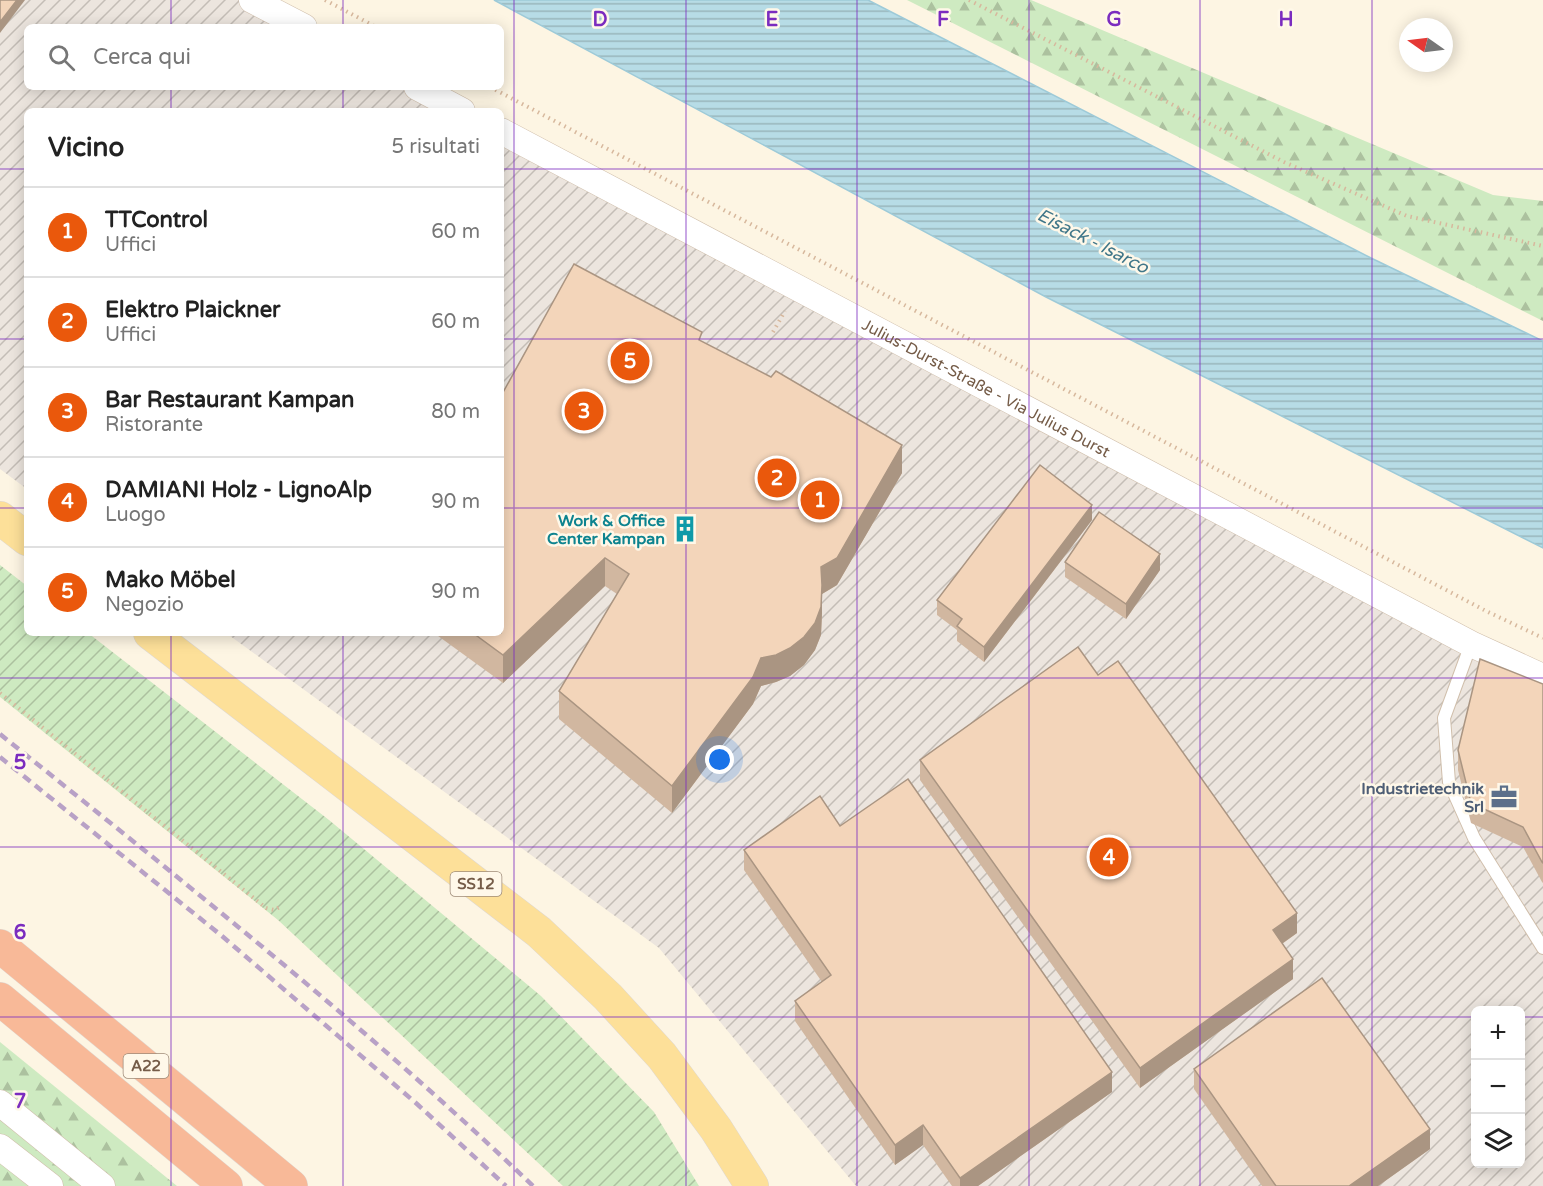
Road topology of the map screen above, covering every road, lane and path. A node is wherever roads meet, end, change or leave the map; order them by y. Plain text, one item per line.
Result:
1 (252, 0) edge
2 (325, 0) edge
3 (969, 0) edge
4 (297, 24) edge
5 (370, 24) edge
6 (423, 90) edge
7 (496, 90) edge
8 (456, 108) edge
9 (504, 133) edge
10 (1543, 246) edge
11 (0, 518) edge
12 (24, 537) edge
13 (154, 636) edge
14 (1543, 638) edge
15 (1471, 644) junction
16 (1543, 677) edge
17 (0, 693) edge
18 (280, 907) dead end
19 (0, 946) edge
20 (1543, 948) edge
21 (0, 999) edge
22 (0, 1103) edge
23 (0, 1147) edge
24 (50, 1186) edge
25 (102, 1186) edge
26 (226, 1186) edge
27 (291, 1186) edge
28 (752, 1186) edge

1 - 4 street
2 - 5 path
3 - 10 path
6 - 8 street
7 - 14 path
9 - 15 street, Julius-Durst-Straße - Via Julius Durst
11 - 12 main road
13 - 28 main road, SS12
15 - 16 street, Julius-Durst-Straße - Via Julius Durst
15 - 20 lane
17 - 18 path
19 - 27 highway, A22
21 - 26 highway, A22
22 - 25 street
23 - 24 street

